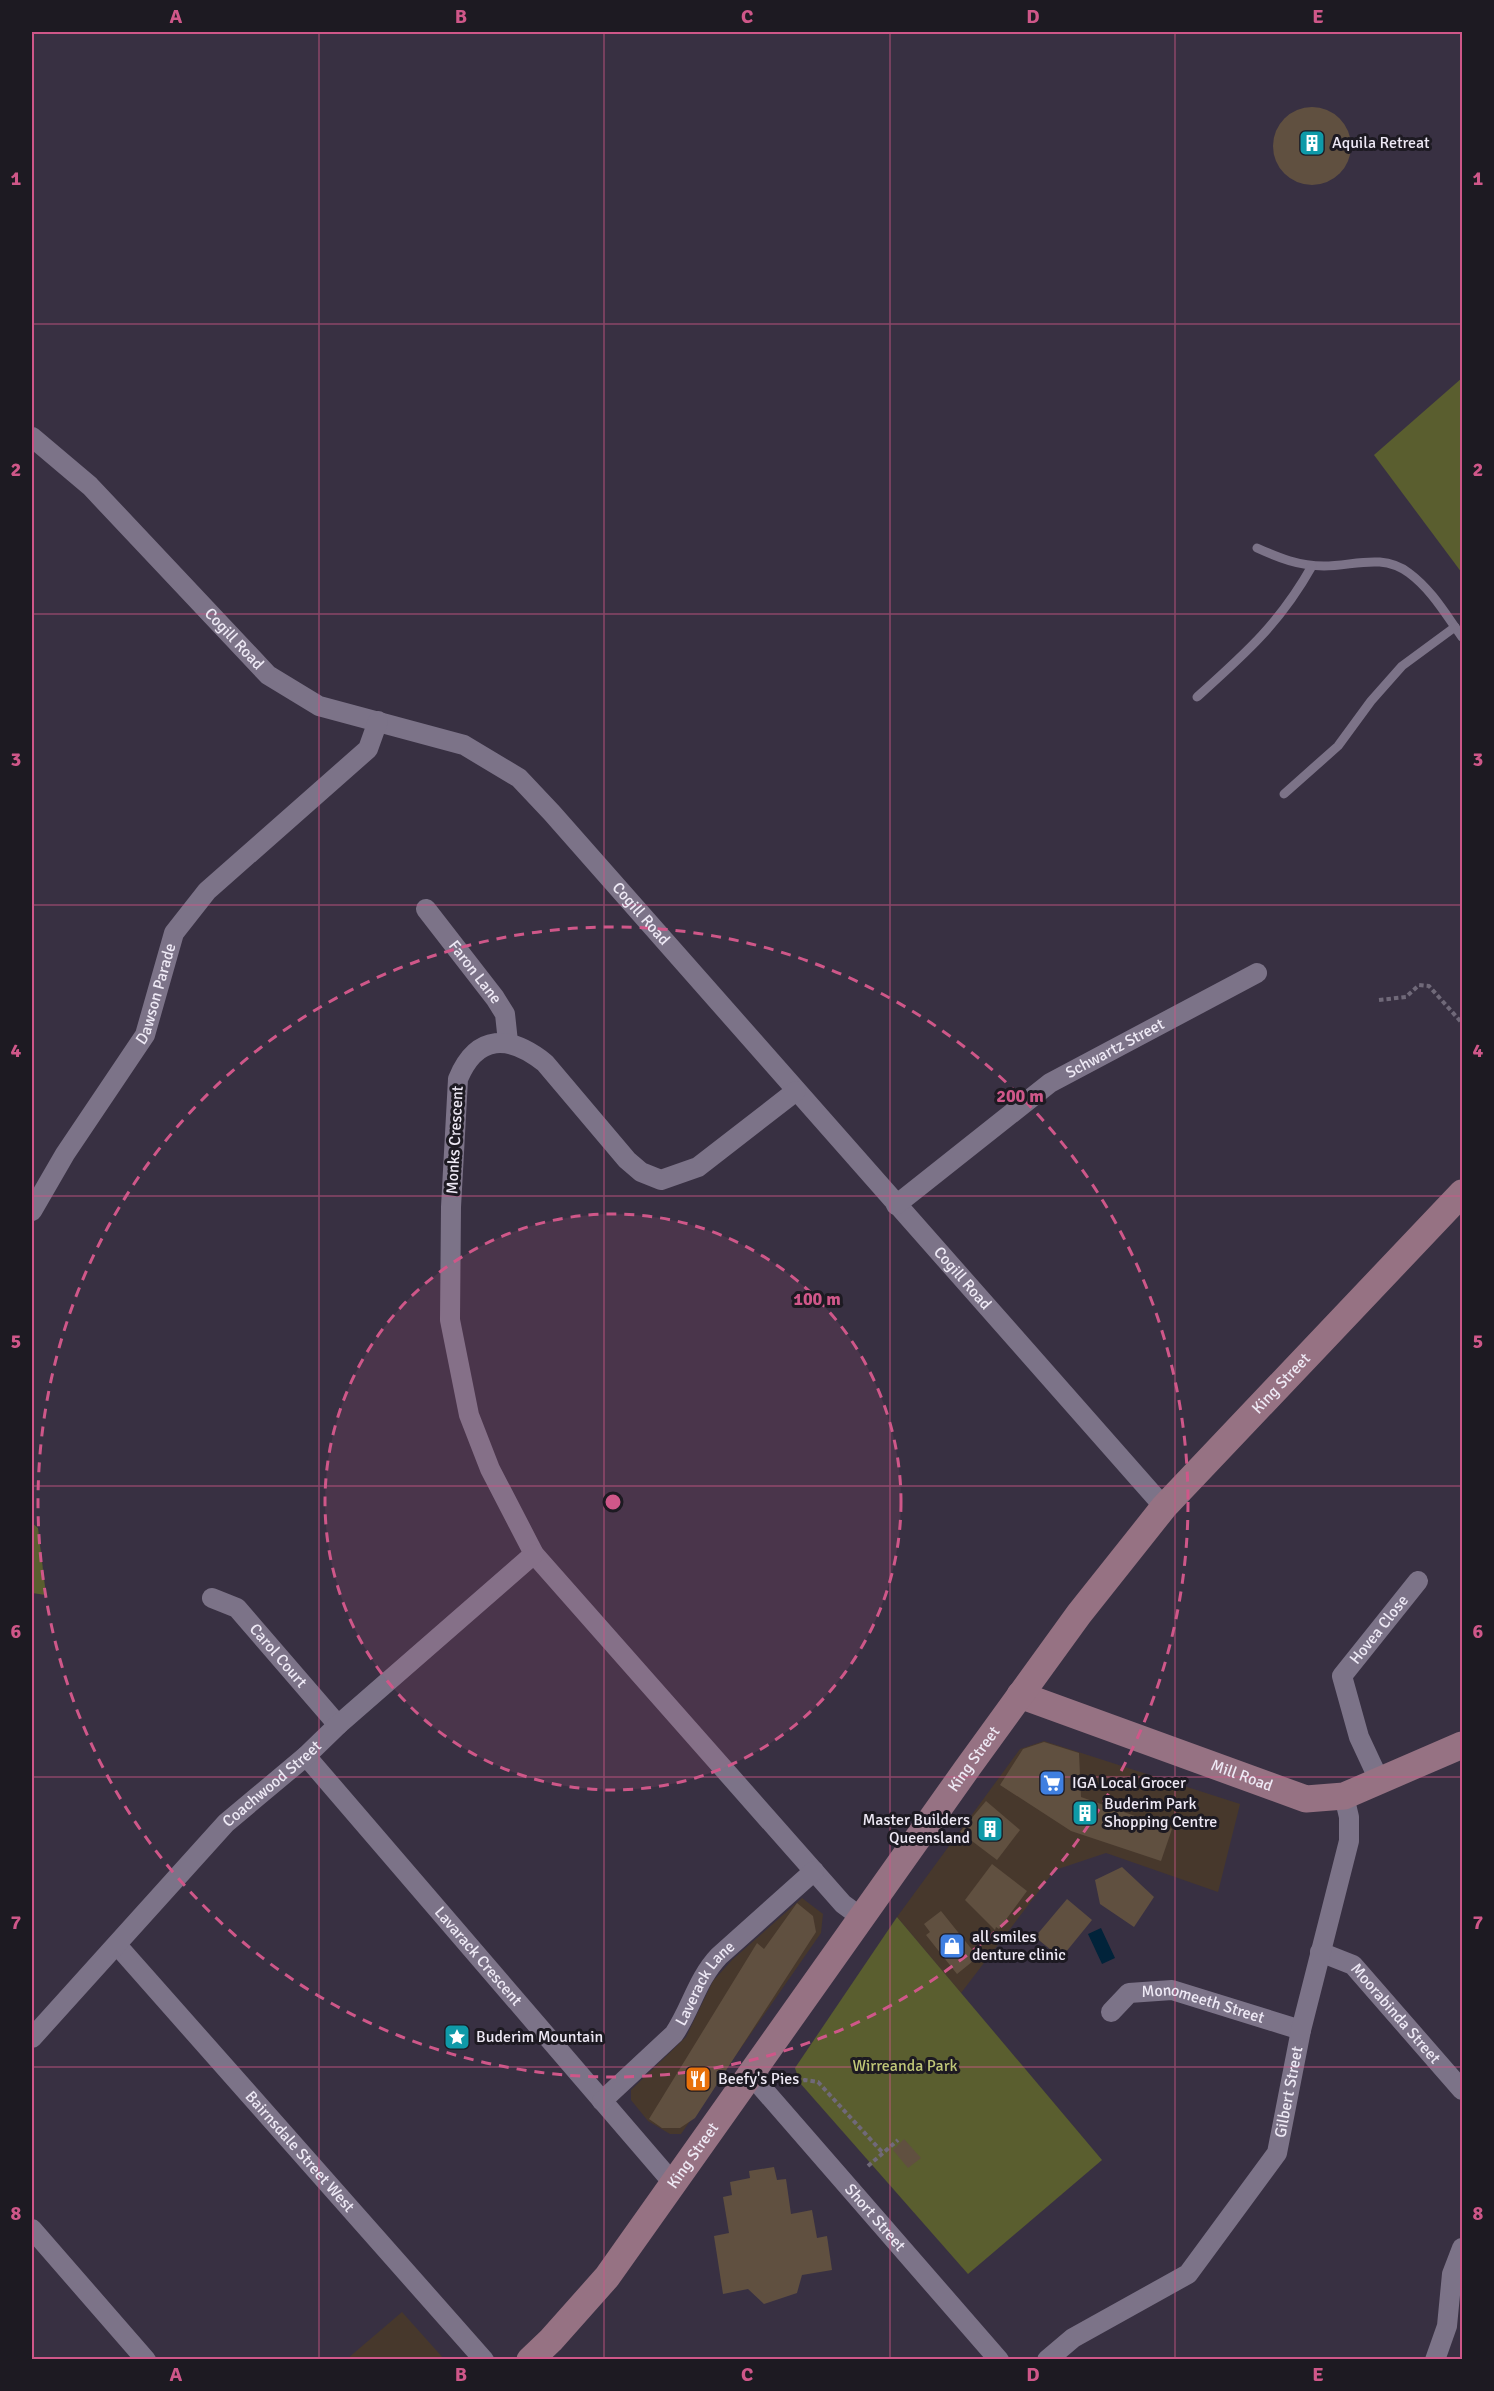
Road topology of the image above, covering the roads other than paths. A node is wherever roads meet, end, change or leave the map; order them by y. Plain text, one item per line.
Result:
1 (32, 438) edge
2 (1257, 549) dead end
3 (1312, 566) junction
4 (1455, 627) junction
5 (1462, 637) edge
6 (1197, 697) dead end
7 (378, 721) junction
8 (1284, 794) dead end
9 (426, 909) dead end
10 (1257, 973) dead end
11 (508, 1042) junction
12 (796, 1091) junction
13 (1462, 1193) edge
14 (897, 1204) junction
15 (32, 1211) edge
16 (1164, 1507) junction
17 (534, 1554) junction
18 (1418, 1581) dead end
19 (212, 1598) dead end
20 (1020, 1695) junction
21 (338, 1725) junction
22 (1462, 1745) edge
23 (306, 1756) junction
24 (1379, 1780) junction
25 (1344, 1796) junction
26 (814, 1871) junction
27 (862, 1918) junction
28 (117, 1945) junction
29 (1320, 1952) junction
30 (1111, 2012) dead end
31 (1301, 2030) junction
32 (32, 2038) edge
33 (751, 2075) junction
34 (1462, 2090) edge
35 (602, 2101) junction
36 (673, 2183) junction
37 (32, 2229) edge
38 (1462, 2248) edge
39 (1455, 2328) edge
40 (146, 2360) edge
41 (484, 2360) edge
42 (530, 2360) edge
43 (999, 2360) edge
44 (1047, 2360) edge
45 (1435, 2360) edge

1 - 7 street, Cogill Road
2 - 3 lane
3 - 4 lane
3 - 6 lane
4 - 5 lane
4 - 8 lane
7 - 12 street, Cogill Road
7 - 15 street, Dawson Parade
9 - 11 street, Faron Lane
10 - 14 street, Schwartz Street
11 - 12 street
11 - 17 street, Monks Crescent
12 - 14 street, Cogill Road
13 - 16 main road, King Street
14 - 16 street, Cogill Road
16 - 20 main road, King Street
17 - 21 street, Coachwood Street
17 - 26 street
18 - 24 street, Hovea Close
19 - 21 street, Carol Court
20 - 25 main road, Mill Road
20 - 27 main road, King Street
21 - 23 street, Coachwood Street
22 - 24 main road, Mill Road
23 - 28 street, Coachwood Street
23 - 35 street, Lavarack Crescent
24 - 25 main road, Mill Road
25 - 29 street, Gilbert Street
26 - 27 street
26 - 35 street, Laverack Lane
27 - 33 main road, King Street
28 - 32 street, Coachwood Street
28 - 41 street, Bairnsdale Street West
29 - 31 street, Gilbert Street
29 - 34 street, Moorabinda Street
30 - 31 street, Monomeeth Street
31 - 44 street, Gilbert Street
33 - 36 main road, King Street
33 - 43 street, Short Street
35 - 36 street, Lavarack Crescent
36 - 42 main road, King Street
37 - 40 street
38 - 39 street
39 - 45 street

